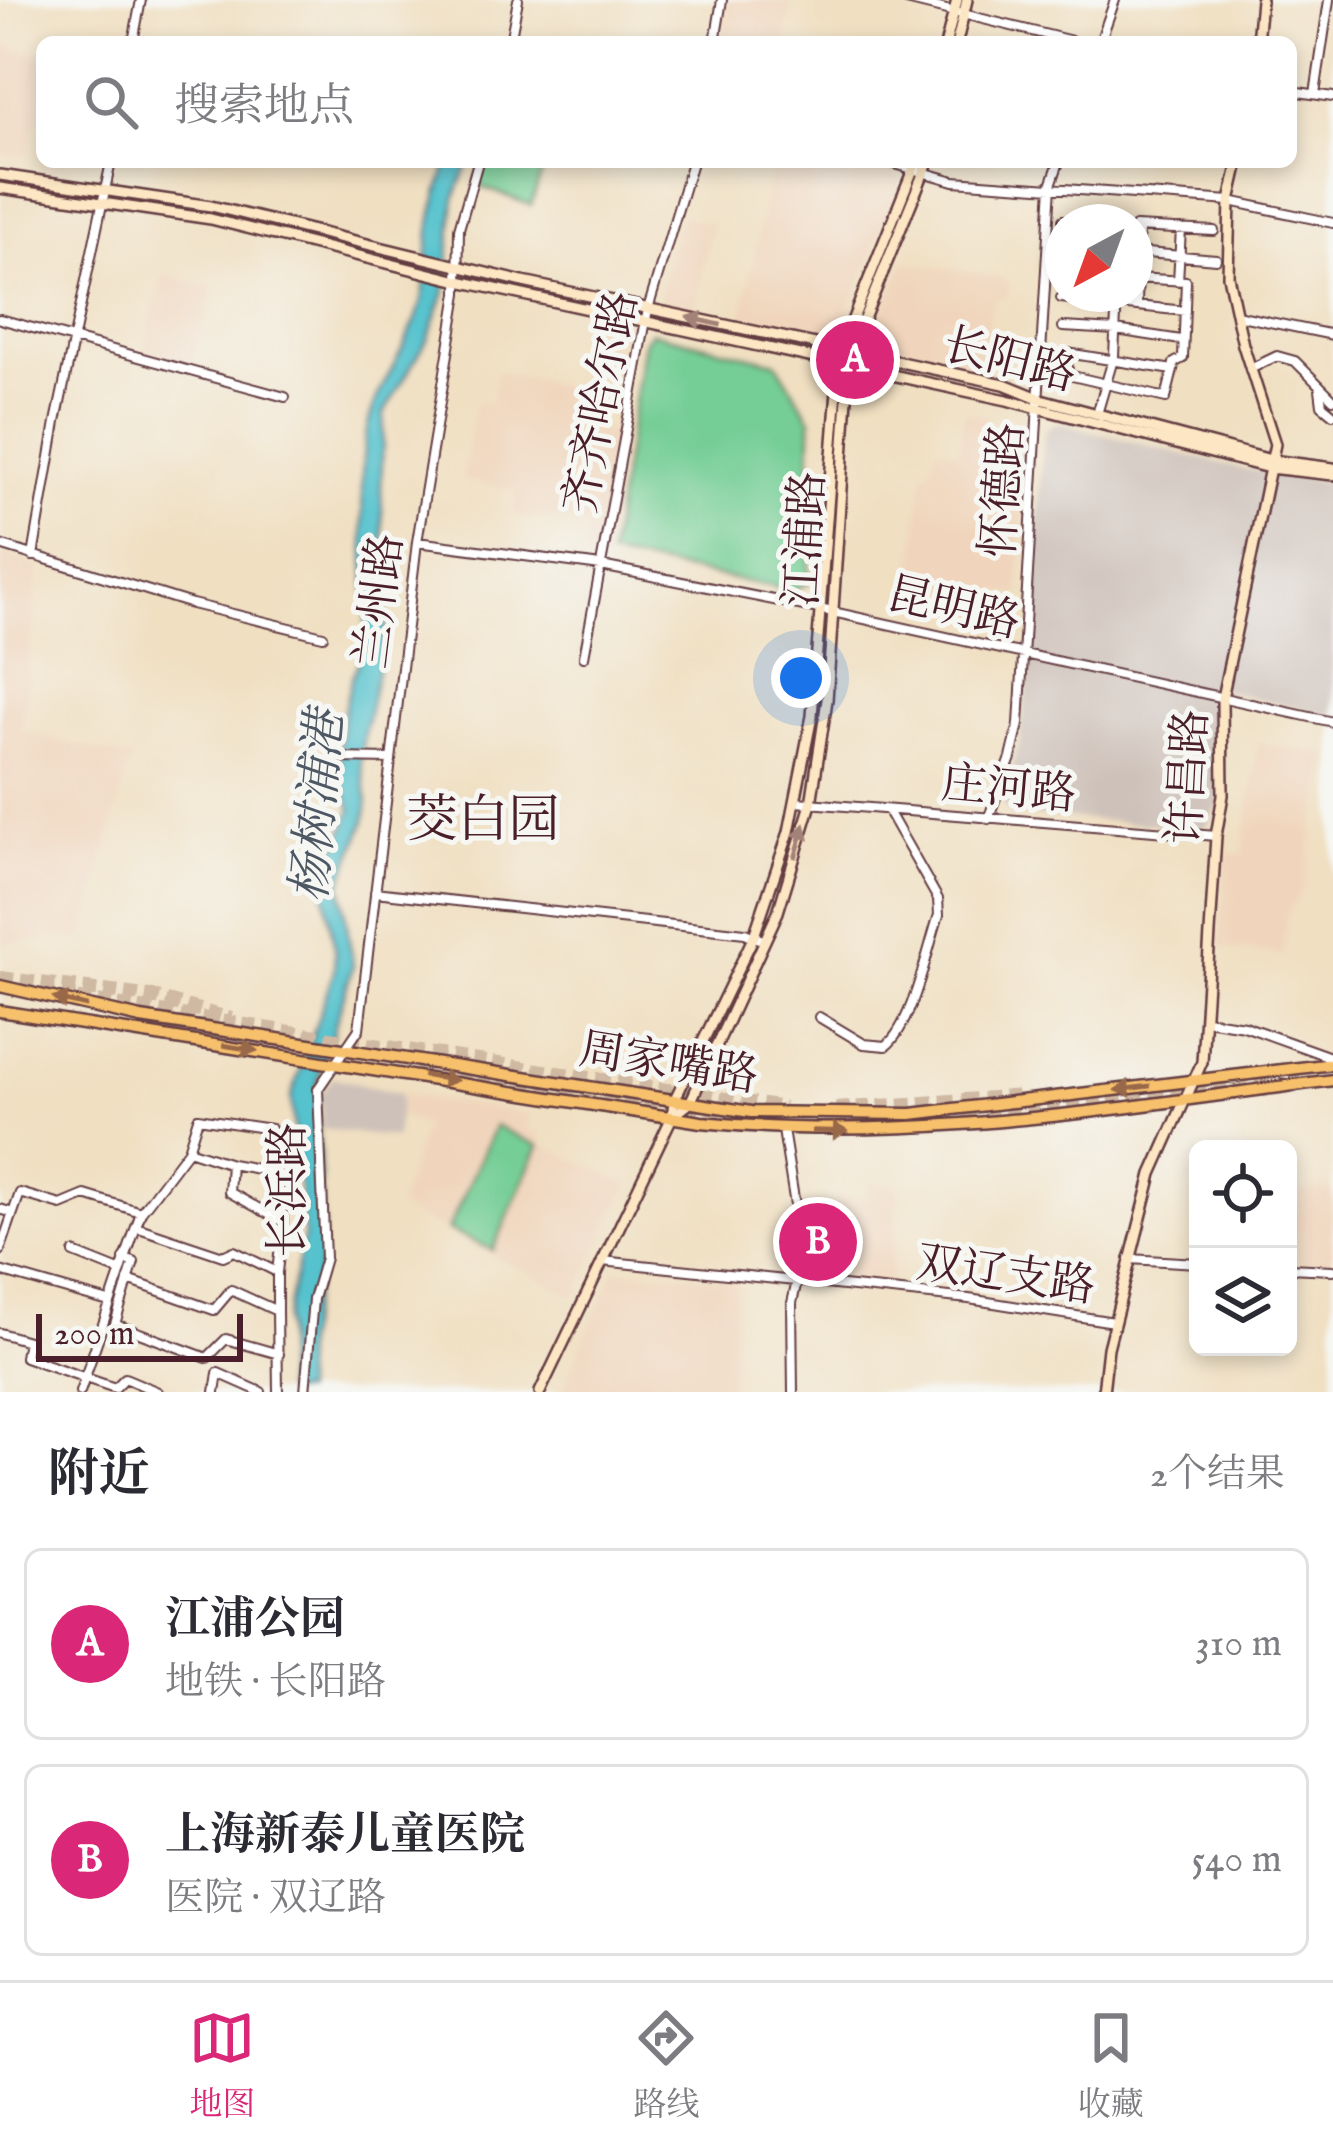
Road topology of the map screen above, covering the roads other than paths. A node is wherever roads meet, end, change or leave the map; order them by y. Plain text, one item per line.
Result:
1 (141, 0) edge
2 (518, 0) edge
3 (722, 0) edge
4 (906, 0) edge
5 (967, 0) edge
6 (1115, 0) edge
7 (1261, 0) edge
8 (1329, 0) edge
9 (958, 8) edge
10 (134, 36) edge
11 (511, 36) edge
12 (716, 36) edge
13 (1055, 36) edge
14 (1102, 36) edge
15 (1258, 36) edge
16 (1297, 92) edge
17 (1316, 94) junction
18 (1333, 97) edge
19 (110, 168) edge
20 (476, 168) edge
21 (690, 168) edge
22 (921, 168) edge
23 (923, 168) edge
24 (1057, 168) edge
25 (1238, 168) edge
26 (0, 175) edge
27 (1051, 185) junction
28 (0, 188) edge
29 (105, 196) junction
30 (1230, 200) junction
31 (1333, 223) edge
32 (1153, 228) edge
33 (1181, 229) junction
34 (1214, 230) dead end
35 (1153, 254) edge
36 (1180, 256) junction
37 (1216, 259) dead end
38 (460, 267) junction
39 (1153, 279) edge
40 (1178, 280) junction
41 (459, 281) junction
42 (1153, 306) edge
43 (647, 309) junction
44 (1186, 311) junction
45 (1117, 312) edge
46 (1235, 315) junction
47 (0, 319) edge
48 (645, 323) junction
49 (1063, 327) dead end
50 (1116, 330) junction
51 (1333, 335) edge
52 (75, 339) junction
53 (1181, 340) junction
54 (845, 352) junction
55 (1114, 358) junction
56 (843, 366) junction
57 (1250, 369) junction
58 (1173, 370) junction
59 (1106, 383) junction
60 (1320, 388) junction
61 (285, 397) dead end
62 (1333, 399) edge
63 (1041, 405) junction
64 (1097, 414) junction
65 (1333, 414) edge
66 (1270, 464) junction
67 (1333, 471) edge
68 (417, 542) junction
69 (0, 545) edge
70 (33, 556) junction
71 (601, 566) junction
72 (819, 609) junction
73 (832, 612) junction
74 (322, 636) dead end
75 (1024, 656) junction
76 (584, 657) dead end
77 (1222, 698) junction
78 (1333, 722) edge
79 (337, 758) dead end
80 (391, 759) junction
81 (796, 802) junction
82 (811, 803) junction
83 (888, 810) junction
84 (988, 819) junction
85 (1216, 836) junction
86 (375, 892) junction
87 (759, 939) junction
88 (0, 986) edge
89 (0, 1011) edge
90 (819, 1017) dead end
91 (1207, 1020) junction
92 (347, 1048) junction
93 (1333, 1061) edge
94 (329, 1063) junction
95 (1196, 1079) junction
96 (1333, 1080) edge
97 (1189, 1098) junction
98 (674, 1101) junction
99 (689, 1103) junction
100 (671, 1117) junction
101 (783, 1130) junction
102 (188, 1150) junction
103 (231, 1164) junction
104 (274, 1172) junction
105 (0, 1209) edge
106 (141, 1212) junction
107 (13, 1213) junction
108 (284, 1222) junction
109 (136, 1227) junction
110 (0, 1251) edge
111 (74, 1253) dead end
112 (124, 1259) junction
113 (1130, 1259) junction
114 (602, 1261) junction
115 (1189, 1262) edge
116 (1297, 1268) edge
117 (1333, 1270) edge
118 (0, 1271) edge
119 (119, 1271) junction
120 (277, 1272) junction
121 (798, 1279) junction
122 (128, 1280) junction
123 (109, 1302) junction
124 (277, 1312) junction
125 (1114, 1322) junction
126 (0, 1333) edge
127 (279, 1354) junction
128 (85, 1377) junction
129 (80, 1392) edge
130 (158, 1392) edge
131 (214, 1392) edge
132 (261, 1392) edge
133 (278, 1392) edge
134 (304, 1392) edge
135 (540, 1392) edge
136 (793, 1392) edge
137 (1103, 1392) edge

1 - 10 street
2 - 11 street
3 - 12 street
4 - 9 street
5 - 9 main road
6 - 14 street
7 - 15 main road
8 - 17 street
9 - 13 street
16 - 17 street
17 - 18 street
19 - 29 street
20 - 38 street, 兰州路
21 - 43 street, 齐齐哈尔路
22 - 54 main road, 江浦路
23 - 27 street
24 - 27 street, 怀德路
25 - 30 main road, 许昌路
26 - 29 main road
27 - 30 street
27 - 63 street, 怀德路
28 - 29 main road
29 - 38 main road, 长阳路
29 - 41 main road, 长阳路
29 - 52 street
30 - 31 street
30 - 46 main road, 许昌路
32 - 33 street
33 - 34 street
33 - 36 street
35 - 36 street
36 - 37 street
36 - 40 street
38 - 41 street, 兰州路
38 - 43 main road, 长阳路
39 - 40 street
40 - 44 street
41 - 48 main road, 长阳路
41 - 68 street, 兰州路
42 - 44 street
43 - 48 street, 齐齐哈尔路
54 -> 43 main road, 长阳路
44 - 53 street
45 - 50 street
46 - 51 street
46 - 57 main road, 许昌路
47 - 52 street
48 - 56 main road, 长阳路
48 - 71 street, 齐齐哈尔路
49 - 50 street
50 - 53 street
50 - 55 street
52 - 61 street
52 - 70 street
53 - 58 street
54 - 56 main road, 江浦路
54 - 63 main road, 长阳路
55 - 58 street
55 - 59 street
55 - 59 street
56 - 63 main road, 长阳路
56 - 72 main road, 江浦路
56 - 73 main road, 江浦路
57 - 60 street
57 - 66 main road, 许昌路
58 - 59 street
59 - 64 street
60 - 62 street
60 - 65 street
63 - 64 main road, 长阳路
63 - 66 main road, 长阳路
63 - 75 street, 怀德路
64 - 66 main road, 长阳路
66 - 67 main road, 长阳路
66 - 77 main road, 许昌路
68 - 71 street, 昆明路
68 - 80 street, 兰州路
69 - 70 street
70 - 74 street
71 - 72 street, 昆明路
71 - 76 street, 齐齐哈尔路
72 - 73 street, 昆明路
72 - 81 main road, 江浦路
73 - 75 street, 昆明路
73 - 82 main road, 江浦路
75 - 77 street, 昆明路
75 - 84 street, 怀德路
77 - 78 street, 昆明路
77 - 85 main road, 许昌路
79 - 80 street
80 - 86 street, 兰州路
81 - 82 street, 庄河路
81 - 87 main road, 江浦路
82 - 83 street, 庄河路
87 -> 82 main road, 江浦路
83 - 84 street, 庄河路
83 - 90 street
84 - 85 street, 庄河路
85 - 91 main road, 许昌路
86 - 87 street
86 - 92 street, 兰州路
87 - 98 main road, 江浦路
87 - 99 main road, 江浦路
92 -> 88 main road, 周家嘴路
89 -> 94 main road, 周家嘴路
91 - 93 street
91 - 95 main road, 许昌路
92 - 94 street
92 - 98 main road, 周家嘴路
93 - 95 main road, 周家嘴路
94 -> 100 main road, 周家嘴路
94 - 134 street, 长浜路
95 - 97 main road, 许昌路
95 -> 99 main road, 周家嘴路
96 - 97 main road, 周家嘴路
101 -> 97 main road, 周家嘴路
97 - 113 main road, 许昌路
98 - 99 main road, 周家嘴路
98 - 100 main road, 江浦路
99 - 100 main road, 江浦路
100 - 101 main road, 周家嘴路
100 - 114 main road, 江浦路
101 - 121 street
102 - 103 street
102 - 104 street
102 - 106 street
103 - 104 street
103 - 108 street
104 - 108 street
105 - 107 street
106 - 107 street
106 - 109 street
107 - 110 street
108 - 120 street
109 - 112 street
109 - 120 street
111 - 119 street
112 - 119 street
112 - 122 street
113 - 115 street
113 - 125 main road, 许昌路
114 - 121 street, 双辽支路
114 - 135 main road, 江浦路
116 - 117 street
118 - 123 street
119 - 123 street
120 - 124 street
121 - 125 street, 双辽支路
121 - 136 street
122 - 124 street
122 - 127 street
123 - 128 street
124 - 127 street
125 - 137 main road, 许昌路
126 - 128 street
127 - 133 street
128 - 129 street
128 - 130 street
131 - 132 street

